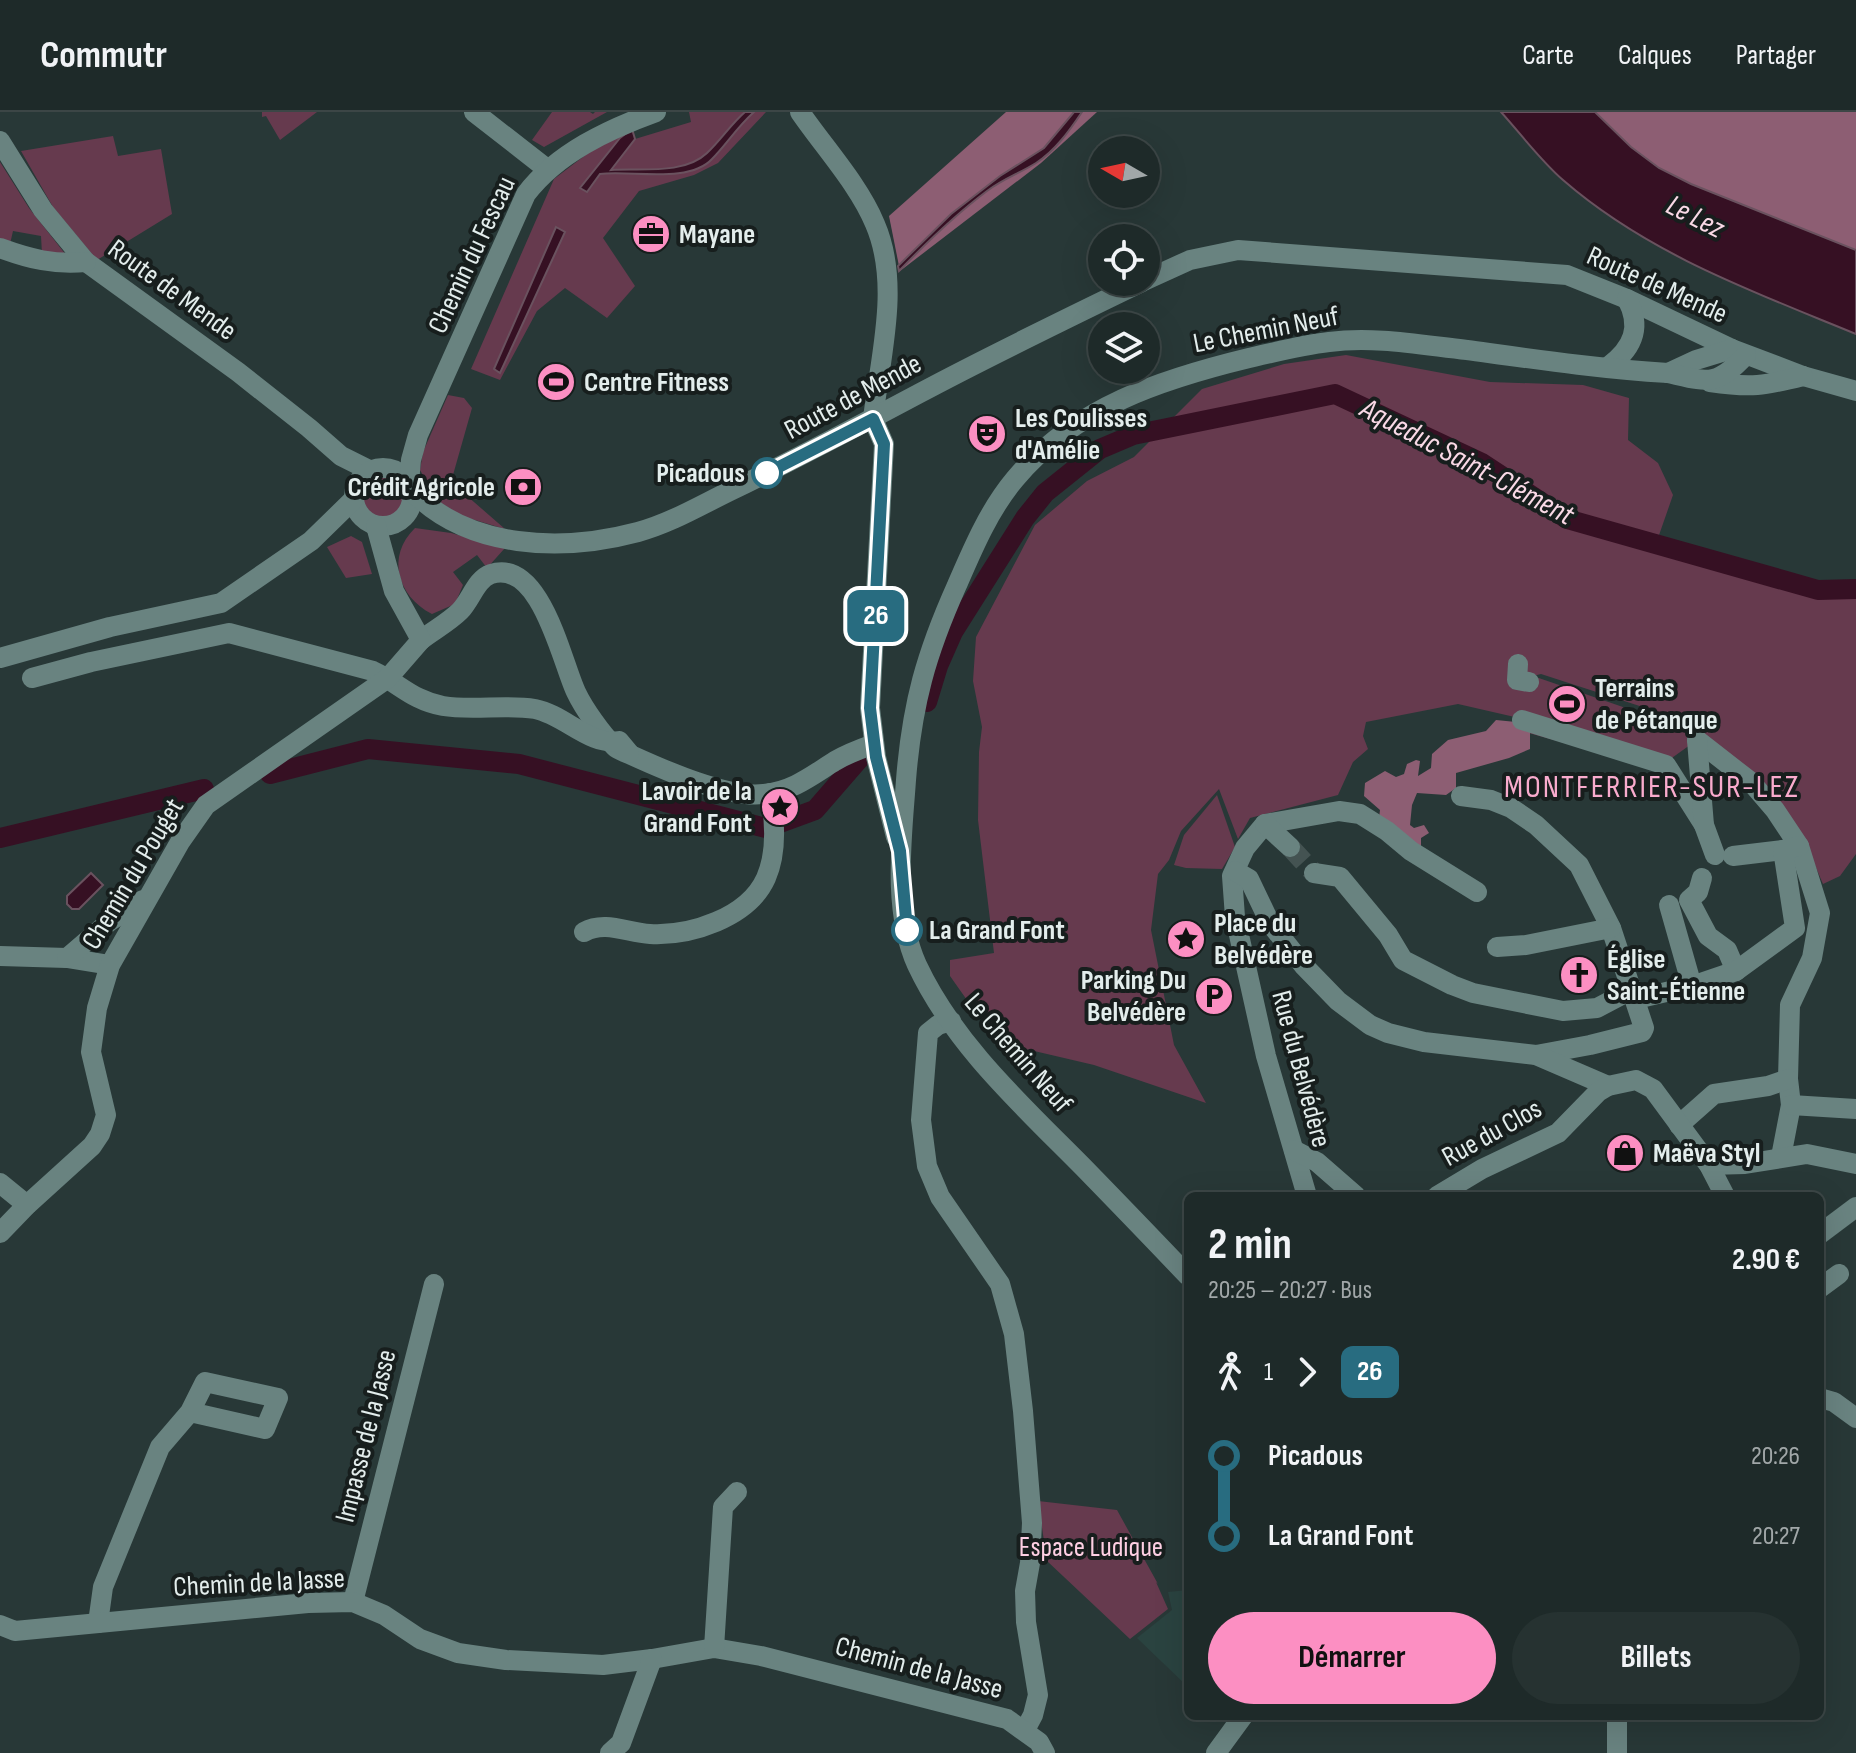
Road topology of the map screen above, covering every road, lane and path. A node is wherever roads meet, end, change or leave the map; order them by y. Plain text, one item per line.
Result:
1 (474, 112) edge
2 (656, 112) edge
3 (800, 112) edge
4 (0, 141) edge
5 (547, 169) junction
6 (0, 248) edge
7 (86, 262) junction
8 (1160, 274) edge
9 (1113, 296) edge
10 (1627, 299) junction
11 (1739, 352) junction
12 (1609, 366) junction
13 (1668, 373) junction
14 (1803, 376) junction
15 (1710, 382) junction
16 (1856, 391) edge
17 (873, 419) junction
18 (418, 435) junction
19 (341, 456) junction
20 (376, 468) junction
21 (410, 487) junction
22 (354, 493) junction
23 (404, 517) junction
24 (443, 518) junction
25 (372, 524) junction
26 (315, 537) junction
27 (387, 564) junction
28 (421, 640) junction
29 (0, 658) edge
30 (1518, 664) dead end
31 (32, 678) dead end
32 (388, 678) junction
33 (1529, 682) dead end
34 (1522, 720) dead end
35 (874, 744) junction
36 (620, 748) junction
37 (770, 793) junction
38 (1461, 796) dead end
39 (1265, 824) junction
40 (1704, 825) junction
41 (1290, 847) tunnel mouth
42 (1791, 848) junction
43 (900, 851) junction
44 (1235, 871) junction
45 (1314, 873) tunnel mouth
46 (1702, 878) dead end
47 (1477, 892) dead end
48 (148, 898) junction
49 (1669, 905) dead end
50 (1611, 928) junction
51 (584, 932) dead end
52 (1497, 947) dead end
53 (0, 956) edge
54 (67, 958) junction
55 (110, 965) junction
56 (1736, 971) junction
57 (1692, 986) junction
58 (1634, 994) junction
59 (951, 1021) junction
60 (1536, 1055) junction
61 (1788, 1079) junction
62 (1608, 1086) junction
63 (1791, 1105) junction
64 (1856, 1109) edge
65 (1679, 1125) junction
66 (1294, 1150) junction
67 (1781, 1157) junction
68 (1856, 1164) edge
69 (1709, 1165) junction
70 (0, 1183) edge
71 (1306, 1192) edge
72 (1351, 1192) edge
73 (1444, 1192) edge
74 (1723, 1192) edge
75 (27, 1205) junction
76 (1856, 1207) edge
77 (1824, 1231) edge
78 (0, 1233) edge
79 (1184, 1272) edge
80 (1839, 1274) dead end
81 (434, 1284) dead end
82 (1824, 1285) edge
83 (1824, 1399) edge
84 (190, 1412) dead end
85 (1856, 1418) edge
86 (737, 1492) dead end
87 (353, 1602) junction
88 (98, 1623) junction
89 (0, 1625) edge
90 (714, 1648) junction
91 (652, 1659) junction
92 (1240, 1720) edge
93 (1617, 1720) edge
94 (1025, 1730) junction
95 (610, 1753) edge
96 (1045, 1753) edge
97 (1216, 1753) edge
98 (1617, 1753) edge

1 - 5 street
2 - 5 street, Chemin du Fescau
3 - 17 street
4 - 7 street, Route de Mende
5 - 18 street, Chemin du Fescau
6 - 7 street
7 - 19 street, Route de Mende
8 - 10 street, Route de Mende
9 - 17 street, Route de Mende
10 - 11 street, Route de Mende
10 - 12 street
11 - 13 street, Le Chemin Neuf
11 - 14 street, Route de Mende
11 - 15 street
12 - 13 street, Le Chemin Neuf
12 - 43 street, Le Chemin Neuf
13 - 15 street, Le Chemin Neuf
14 - 15 street, Le Chemin Neuf
14 - 16 street, Route de Mende
17 - 24 street, Route de Mende
17 - 35 street
18 - 20 street, Chemin du Fescau
18 - 21 street, Chemin du Fescau
19 - 20 street, Route de Mende
19 - 22 street, Route de Mende
20 - 21 street
20 - 22 street
21 - 23 street
21 - 24 street, Route de Mende
22 - 25 street
22 - 26 street
23 - 24 street, Route de Mende
23 - 25 street
23 - 27 street
25 - 26 street
25 - 27 street
26 - 29 street
27 - 28 street
28 - 32 street, Chemin du Pouget
28 - 36 street, Chemin du Pouget
30 - 33 street
31 - 32 street
32 - 36 street
32 - 48 street, Chemin du Pouget
34 - 40 street
35 - 37 street
35 - 43 street
36 - 37 street
37 - 51 street
38 - 50 street
39 - 41 street
39 - 44 street, Rue du Belvédère
39 - 47 street
40 - 42 street
40 - 42 street
42 - 56 street
42 - 61 street
43 - 59 street, Le Chemin Neuf
44 - 60 street
44 - 66 street, Rue du Belvédère
45 - 58 street
46 - 56 street
48 - 54 street
48 - 55 street, Chemin du Pouget
49 - 57 street
50 - 52 street
50 - 58 street
53 - 54 street
54 - 55 street
55 - 75 street, Chemin du Pouget
56 - 57 street
57 - 58 street
58 - 60 street
59 - 79 street, Le Chemin Neuf
59 - 94 street
60 - 62 street
61 - 63 street
61 - 65 street
62 - 65 street
62 - 73 street, Rue du Clos
63 - 64 street
63 - 67 street
65 - 69 street
66 - 71 street, Rue du Belvédère
66 - 72 street
67 - 68 street
67 - 69 street
69 - 74 street
70 - 75 street
75 - 78 street, Chemin du Pouget
76 - 77 street
80 - 82 street
81 - 87 street, Impasse de la Jasse
83 - 85 street
84 - 88 street
86 - 90 street
87 - 88 street, Chemin de la Jasse
87 - 91 street, Chemin de la Jasse
88 - 89 street, Chemin de la Jasse
90 - 91 street, Chemin de la Jasse
90 - 94 street, Chemin de la Jasse
91 - 95 street
92 - 97 street
93 - 98 street
94 - 96 street

